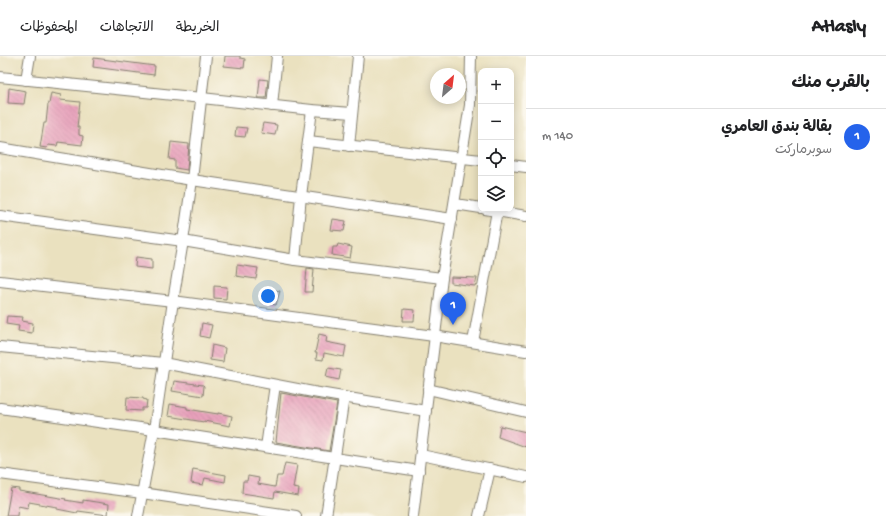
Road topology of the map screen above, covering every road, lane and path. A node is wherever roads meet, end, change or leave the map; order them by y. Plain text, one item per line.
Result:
1 (30, 56) edge
2 (206, 56) edge
3 (277, 56) edge
4 (358, 56) edge
5 (471, 56) edge
6 (0, 77) edge
7 (26, 80) junction
8 (202, 98) junction
9 (272, 106) junction
10 (312, 110) junction
11 (352, 113) junction
12 (308, 140) junction
13 (349, 146) junction
14 (0, 148) edge
15 (462, 158) junction
16 (478, 160) edge
17 (514, 165) edge
18 (526, 167) edge
19 (192, 180) junction
20 (301, 196) junction
21 (455, 204) junction
22 (478, 208) edge
23 (497, 212) edge
24 (503, 212) edge
25 (0, 216) edge
26 (526, 216) edge
27 (452, 219) junction
28 (183, 241) junction
29 (295, 260) junction
30 (442, 278) junction
31 (0, 281) edge
32 (173, 301) junction
33 (434, 336) junction
34 (473, 342) junction
35 (0, 348) edge
36 (526, 351) edge
37 (163, 363) junction
38 (275, 385) junction
39 (428, 389) junction
40 (344, 397) junction
41 (0, 408) edge
42 (426, 411) junction
43 (526, 412) edge
44 (154, 430) junction
45 (266, 447) junction
46 (421, 455) junction
47 (335, 458) junction
48 (490, 469) junction
49 (419, 471) junction
50 (0, 474) edge
51 (526, 477) edge
52 (142, 493) junction
53 (138, 516) edge
54 (296, 516) edge
55 (326, 516) edge
56 (413, 516) edge
57 (479, 516) edge

1 - 7 street
2 - 8 street
3 - 9 street
4 - 11 street
5 - 15 street
6 - 7 street
7 - 8 street
8 - 9 street
8 - 19 street
9 - 10 street
10 - 11 street
10 - 12 street
11 - 13 street
12 - 13 street
12 - 20 street
13 - 15 street
14 - 19 street
15 - 16 street
15 - 21 street
17 - 18 street
19 - 20 street
19 - 28 street
20 - 27 street
20 - 29 street
21 - 22 street
21 - 27 street
23 - 34 street
24 - 26 street
25 - 28 street
27 - 30 street
28 - 29 street
28 - 32 street
29 - 30 street
30 - 33 street
31 - 32 street
32 - 33 street
32 - 37 street
33 - 34 street
33 - 39 street
34 - 36 street
35 - 37 street
37 - 38 street
37 - 44 street
38 - 40 street
38 - 45 street
39 - 42 street
39 - 43 street
40 - 42 street
40 - 47 street
41 - 44 street
42 - 46 street
44 - 45 street
44 - 52 street
45 - 47 street
46 - 48 street
46 - 49 street
47 - 49 street
47 - 55 street
48 - 51 street
48 - 57 street
49 - 56 street
50 - 52 street
52 - 53 street
52 - 54 street

